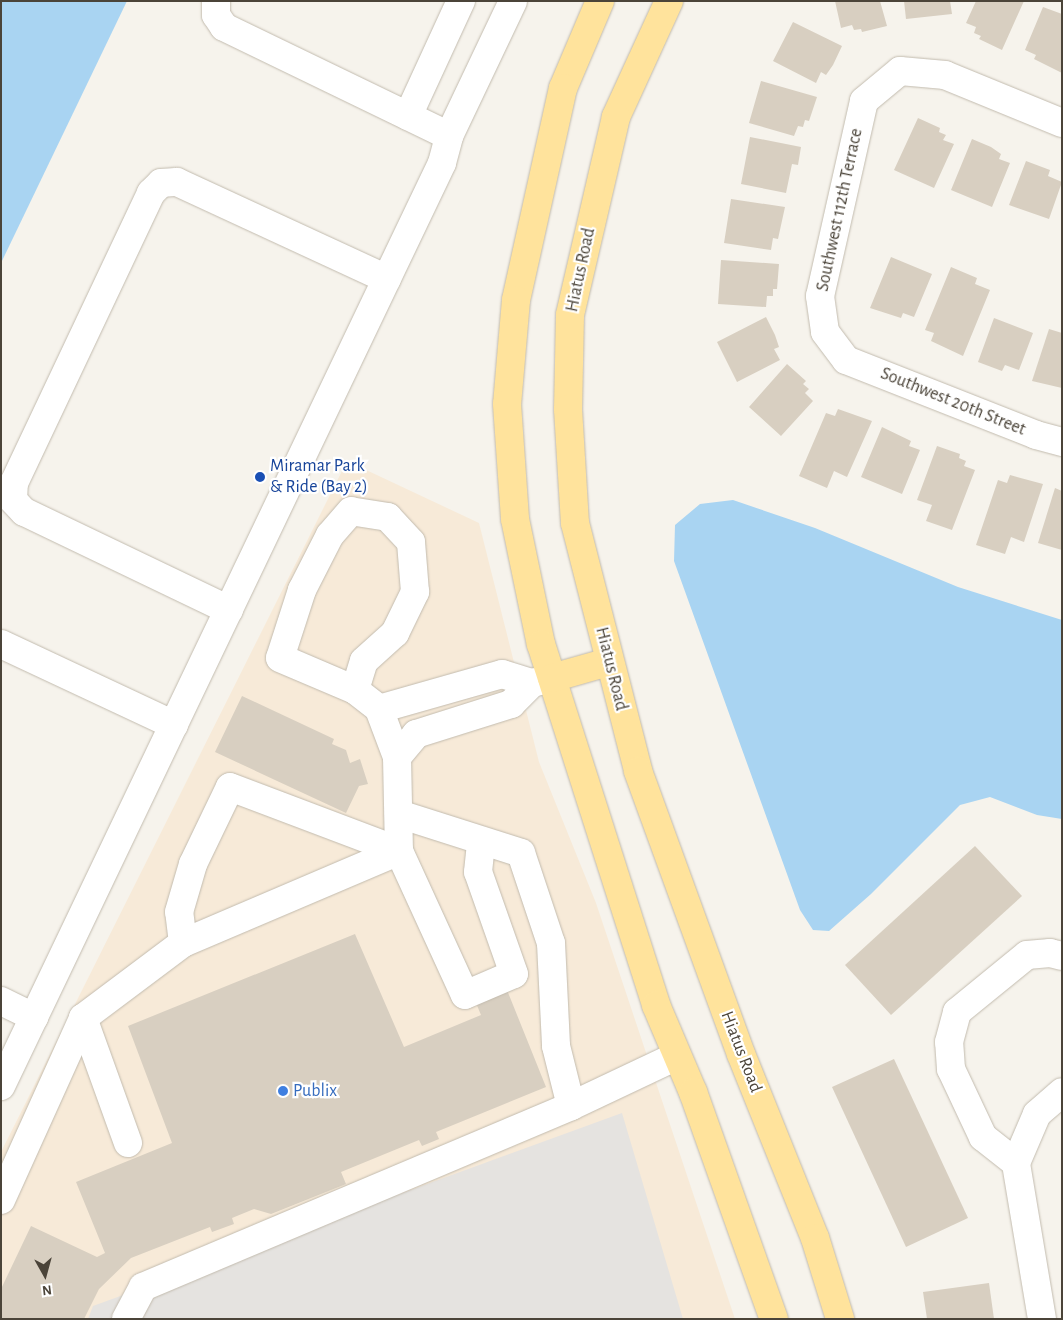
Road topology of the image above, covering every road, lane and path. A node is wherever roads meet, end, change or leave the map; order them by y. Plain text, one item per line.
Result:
1 (216, 1) edge
2 (461, 1) edge
3 (512, 1) edge
4 (600, 1) edge
5 (670, 1) edge
6 (408, 116) junction
7 (1062, 123) edge
8 (449, 136) junction
9 (387, 279) junction
10 (846, 360) joint
11 (1062, 442) edge
12 (229, 610) junction
13 (1, 644) edge
14 (608, 662) junction
15 (542, 681) junction
16 (355, 690) junction
17 (379, 709) junction
18 (174, 725) junction
19 (397, 757) junction
20 (399, 814) junction
21 (481, 841) junction
22 (399, 851) junction
23 (183, 943) junction
24 (1056, 954) edge
25 (1, 1001) edge
26 (34, 1017) junction
27 (83, 1018) junction
28 (677, 1056) junction
29 (1, 1086) edge
30 (1062, 1092) edge
31 (571, 1106) junction
32 (128, 1143) dead end
33 (1016, 1163) junction
34 (1, 1200) edge
35 (126, 1319) edge
36 (774, 1319) edge
37 (840, 1319) edge
38 (1042, 1319) edge

1 - 6 street
2 - 6 street
3 - 8 street
4 - 15 main road
5 - 14 main road, Hiatus Road
6 - 8 street
7 - 10 street, Southwest 112th Terrace
8 - 9 street
9 - 12 street
9 - 12 street
10 - 11 street, Southwest 20th Street
12 - 18 street
13 - 18 street
14 - 15 main road
14 - 37 main road, Hiatus Road
15 - 17 street
15 - 19 street
15 - 28 main road
16 - 16 street
16 - 17 street
17 - 19 street
18 - 26 street
19 - 20 street
20 - 21 street
20 - 22 street
21 - 22 street
21 - 31 street
22 - 23 street
22 - 23 street
23 - 27 street
24 - 33 street
25 - 26 street
26 - 29 street
27 - 32 street
27 - 34 street
28 - 31 street
28 - 36 main road
30 - 33 street
31 - 35 street
33 - 38 street

